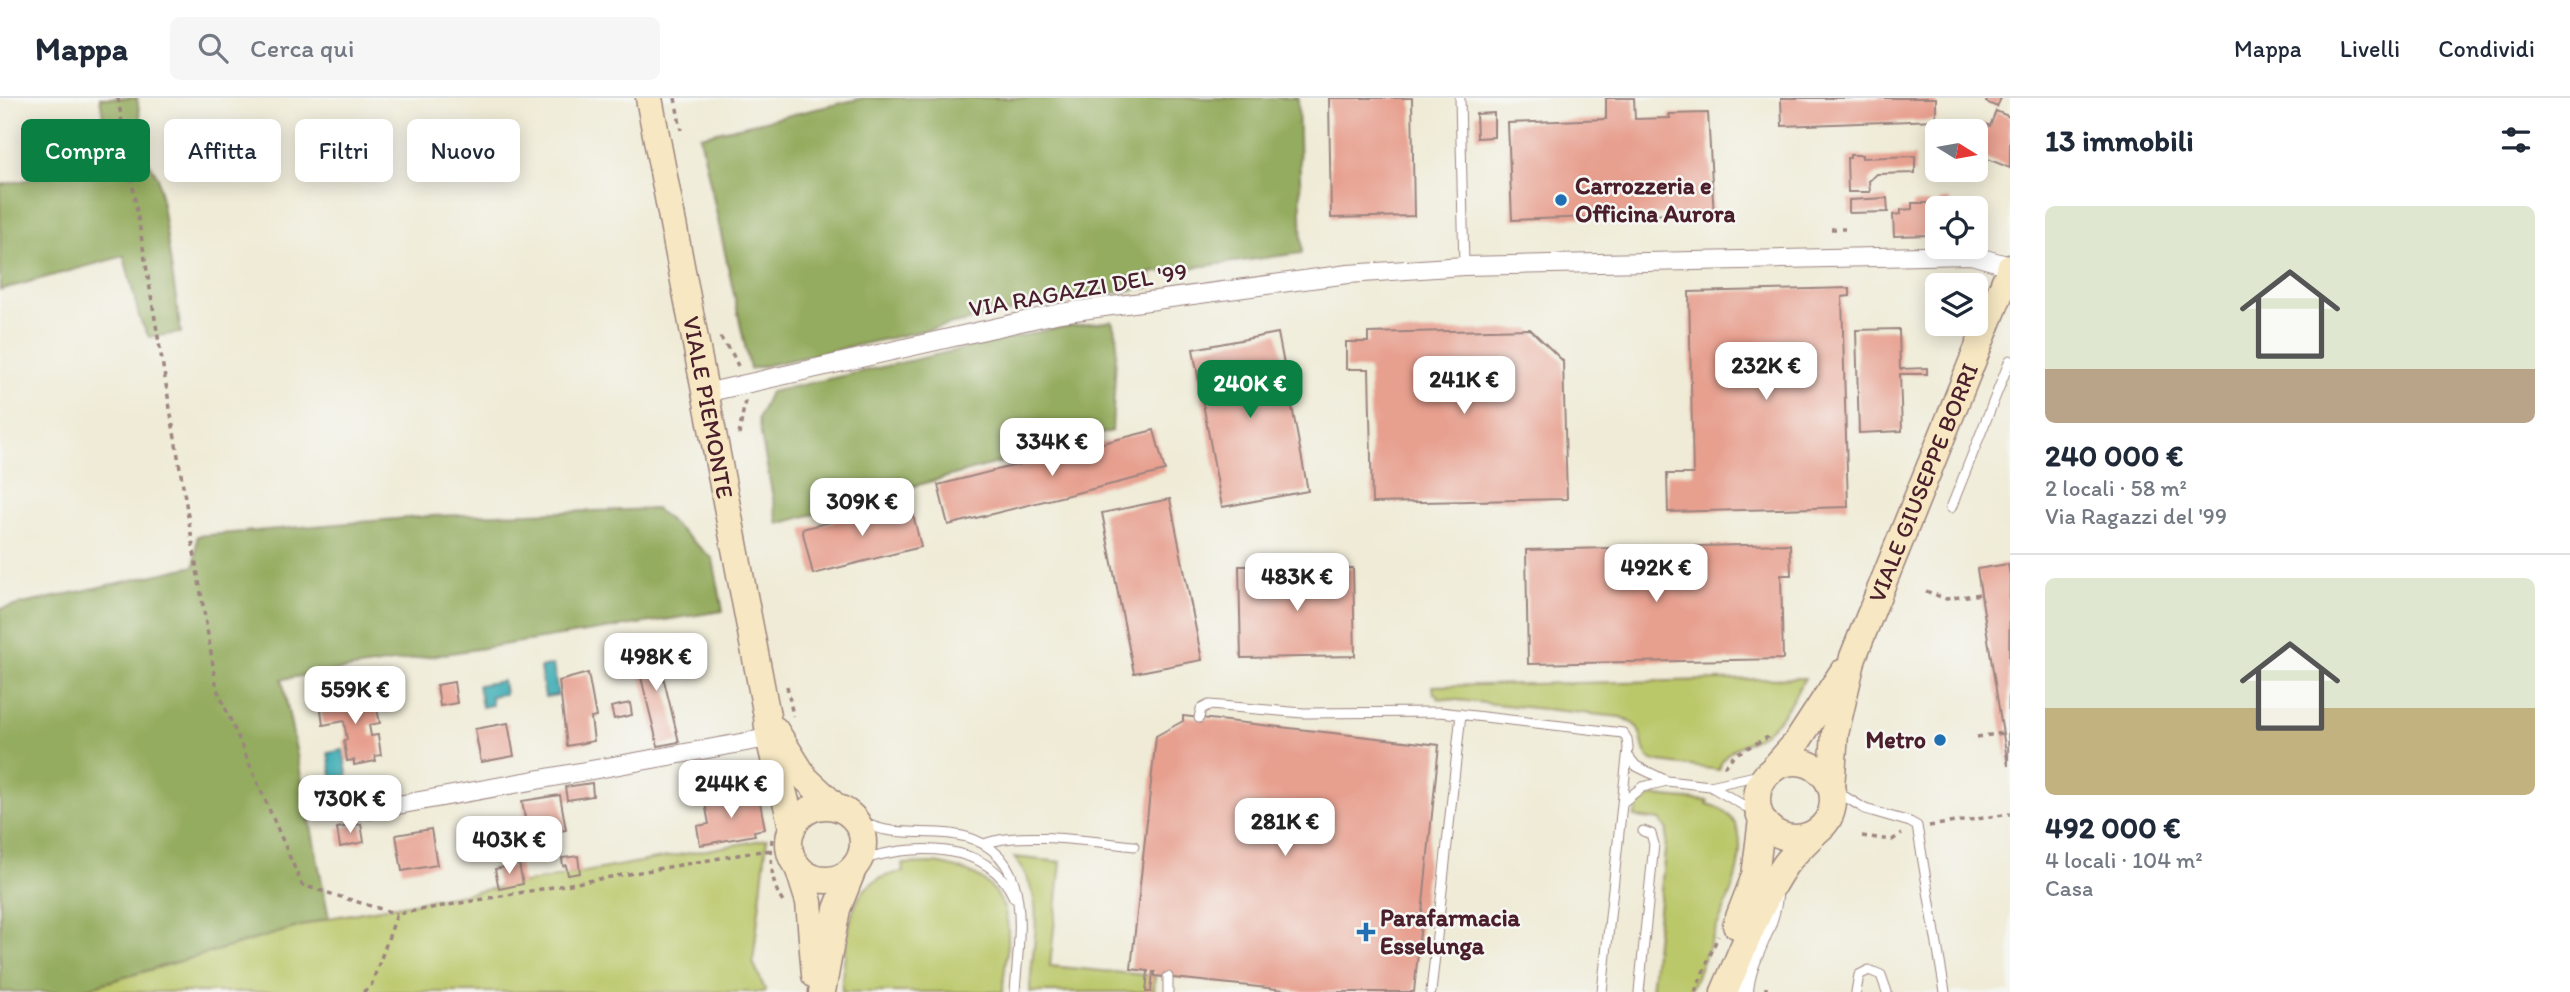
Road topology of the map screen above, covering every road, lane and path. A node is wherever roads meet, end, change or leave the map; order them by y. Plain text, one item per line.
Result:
1 (118, 98) edge
2 (649, 98) edge
3 (675, 98) edge
4 (1460, 98) edge
5 (682, 137) dead end
6 (1830, 229) dead end
7 (1844, 229) dead end
8 (1464, 266) junction
9 (2010, 267) edge
10 (720, 335) dead end
11 (2010, 360) edge
12 (739, 374) dead end
13 (705, 393) junction
14 (745, 399) dead end
15 (739, 436) dead end
16 (1951, 508) dead end
17 (1926, 591) dead end
18 (1981, 594) dead end
19 (1853, 657) junction
20 (786, 680) dead end
21 (1461, 714) junction
22 (1199, 718) dead end
23 (767, 727) junction
24 (795, 727) dead end
25 (2003, 733) dead end
26 (1772, 735) dead end
27 (1977, 737) dead end
28 (1628, 755) junction
29 (1771, 771) junction
30 (1723, 773) dead end
31 (1667, 781) junction
32 (1710, 786) junction
33 (1831, 787) junction
34 (1622, 803) junction
35 (370, 810) dead end
36 (845, 814) junction
37 (2010, 814) edge
38 (1761, 817) junction
39 (1918, 828) junction
40 (1643, 831) dead end
41 (1815, 833) junction
42 (1862, 836) dead end
43 (984, 844) junction
44 (1134, 846) dead end
45 (782, 849) junction
46 (856, 865) junction
47 (1774, 885) junction
48 (397, 914) junction
49 (1019, 916) junction
50 (1168, 977) dead end
51 (363, 992) edge
52 (821, 992) edge
53 (1015, 992) edge
54 (1168, 992) edge
55 (1431, 992) edge
56 (1602, 992) edge
57 (1639, 992) edge
58 (1708, 992) edge
59 (1724, 992) edge
60 (1744, 992) edge
61 (1856, 992) edge
62 (1887, 992) edge
63 (1945, 992) edge

1 - 48 path
2 - 13 main road, VIALE PIEMONTE
3 - 5 path
4 - 8 lane
6 - 7 path
8 - 9 street, VIA RAGAZZI DEL '99
8 - 13 street, VIA RAGAZZI DEL '99
9 - 19 main road, VIALE GIUSEPPE BORRI
10 - 12 path
11 - 16 lane
13 - 23 main road, VIALE PIEMONTE
14 - 15 path
17 - 18 path
19 - 29 main road, VIALE GIUSEPPE BORRI
19 - 33 main road, VIALE GIUSEPPE BORRI
20 - 24 path
21 - 22 lane
21 - 28 lane
21 - 55 lane
23 - 35 street
23 - 36 main road, VIALE PIEMONTE
23 - 45 main road, VIALE PIEMONTE
25 - 27 path
26 - 30 path
28 - 31 lane
28 - 34 lane
29 - 32 lane
29 - 33 main road
29 - 38 main road, VIALE GIUSEPPE BORRI
31 - 32 lane
31 - 34 lane
32 - 38 lane
33 - 39 lane
33 - 41 main road, VIALE GIUSEPPE BORRI
34 - 56 lane
36 - 43 lane
36 - 45 main road
36 - 46 main road
37 - 39 path
38 - 41 main road
38 - 58 main road, VIALE GIUSEPPE BORRI
39 - 42 path
39 - 63 lane
40 - 57 lane
41 - 47 main road, VIALE GIUSEPPE BORRI
43 - 44 lane
43 - 49 lane
45 - 46 main road
45 - 48 path
45 - 52 main road, VIALE PIEMONTE
46 - 49 lane
46 - 52 main road, VIALE PIEMONTE
47 - 59 main road, VIALE GIUSEPPE BORRI
47 - 60 street
48 - 51 path
49 - 53 lane
50 - 54 lane
61 - 62 lane

